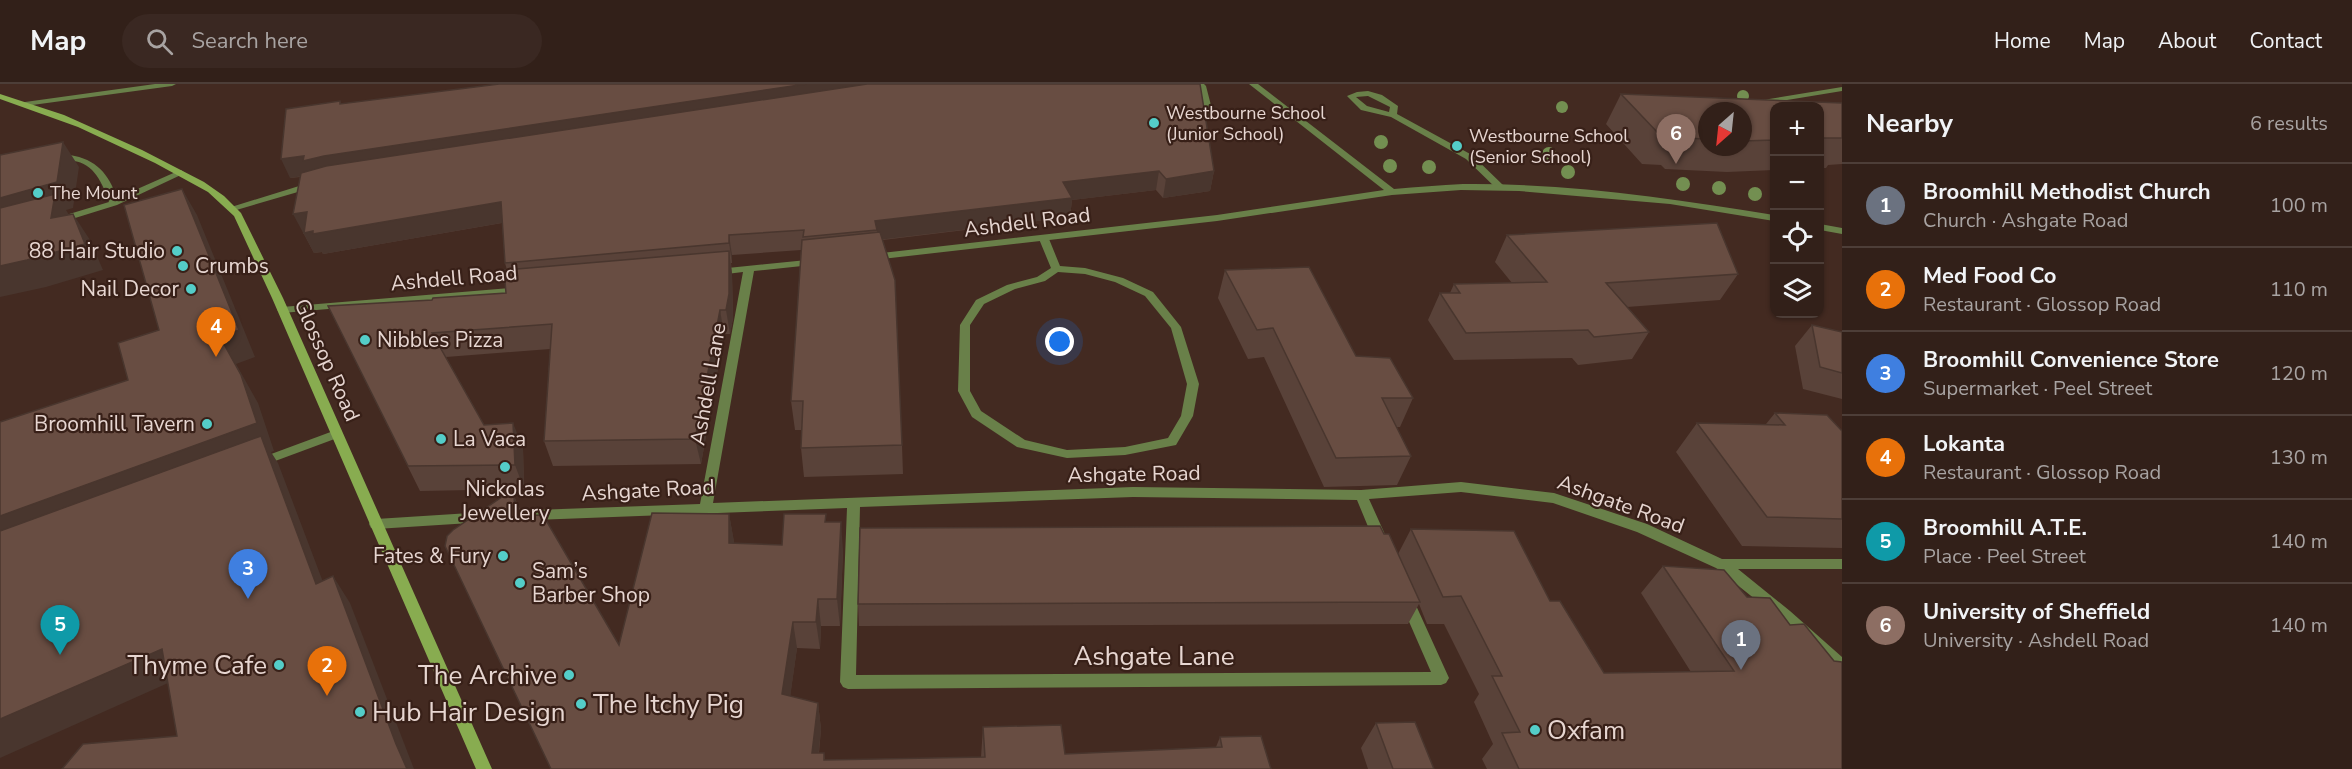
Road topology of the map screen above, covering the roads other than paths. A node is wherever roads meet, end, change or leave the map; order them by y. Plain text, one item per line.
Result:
1 (171, 84) edge
2 (1195, 84) edge
3 (1253, 84) edge
4 (1842, 89) edge
5 (0, 96) edge
6 (25, 104) junction
7 (1752, 104) edge
8 (1393, 115) junction
9 (1210, 117) dead end
10 (45, 161) edge
11 (181, 173) junction
12 (325, 182) edge
13 (1501, 188) junction
14 (1392, 192) junction
15 (114, 202) junction
16 (233, 208) junction
17 (1770, 217) edge
18 (48, 224) edge
19 (1824, 228) edge
20 (1842, 231) edge
21 (1044, 239) junction
22 (864, 258) edge
23 (829, 261) edge
24 (750, 269) junction
25 (1056, 269) junction
26 (704, 273) edge
27 (532, 289) edge
28 (282, 310) junction
29 (336, 434) junction
30 (244, 469) edge
31 (1361, 495) junction
32 (854, 502) junction
33 (706, 507) junction
34 (376, 524) junction
35 (1389, 560) edge
36 (1720, 564) junction
37 (1842, 564) edge
38 (1404, 592) edge
39 (1842, 666) edge
40 (483, 769) edge

1 - 6 street
2 - 9 street
3 - 14 street
4 - 7 street
5 - 6 main road, Glossop Road
6 - 11 main road, Glossop Road
8 - 8 street
8 - 13 street
10 - 15 street
11 - 15 street
11 - 16 main road, Glossop Road
12 - 16 street
13 - 14 street, Ashdell Road
13 - 17 street, Ashdell Road
14 - 21 street, Ashdell Road
15 - 18 street
16 - 28 main road, Glossop Road
19 - 20 street
21 - 22 street, Ashdell Road
21 - 25 street
23 - 24 street
24 - 26 street
24 - 33 street, Ashdell Lane
25 - 25 street
27 - 28 street, Ashdell Road
28 - 29 main road, Glossop Road
29 - 30 street
29 - 34 main road, Glossop Road
31 - 32 street, Ashgate Road
31 - 35 street
31 - 36 street, Ashgate Road
32 - 33 street, Ashgate Road
32 - 38 street, Ashgate Lane
33 - 34 street, Ashgate Road
34 - 40 main road, Glossop Road
36 - 37 street
36 - 39 street, Ashgate Road

